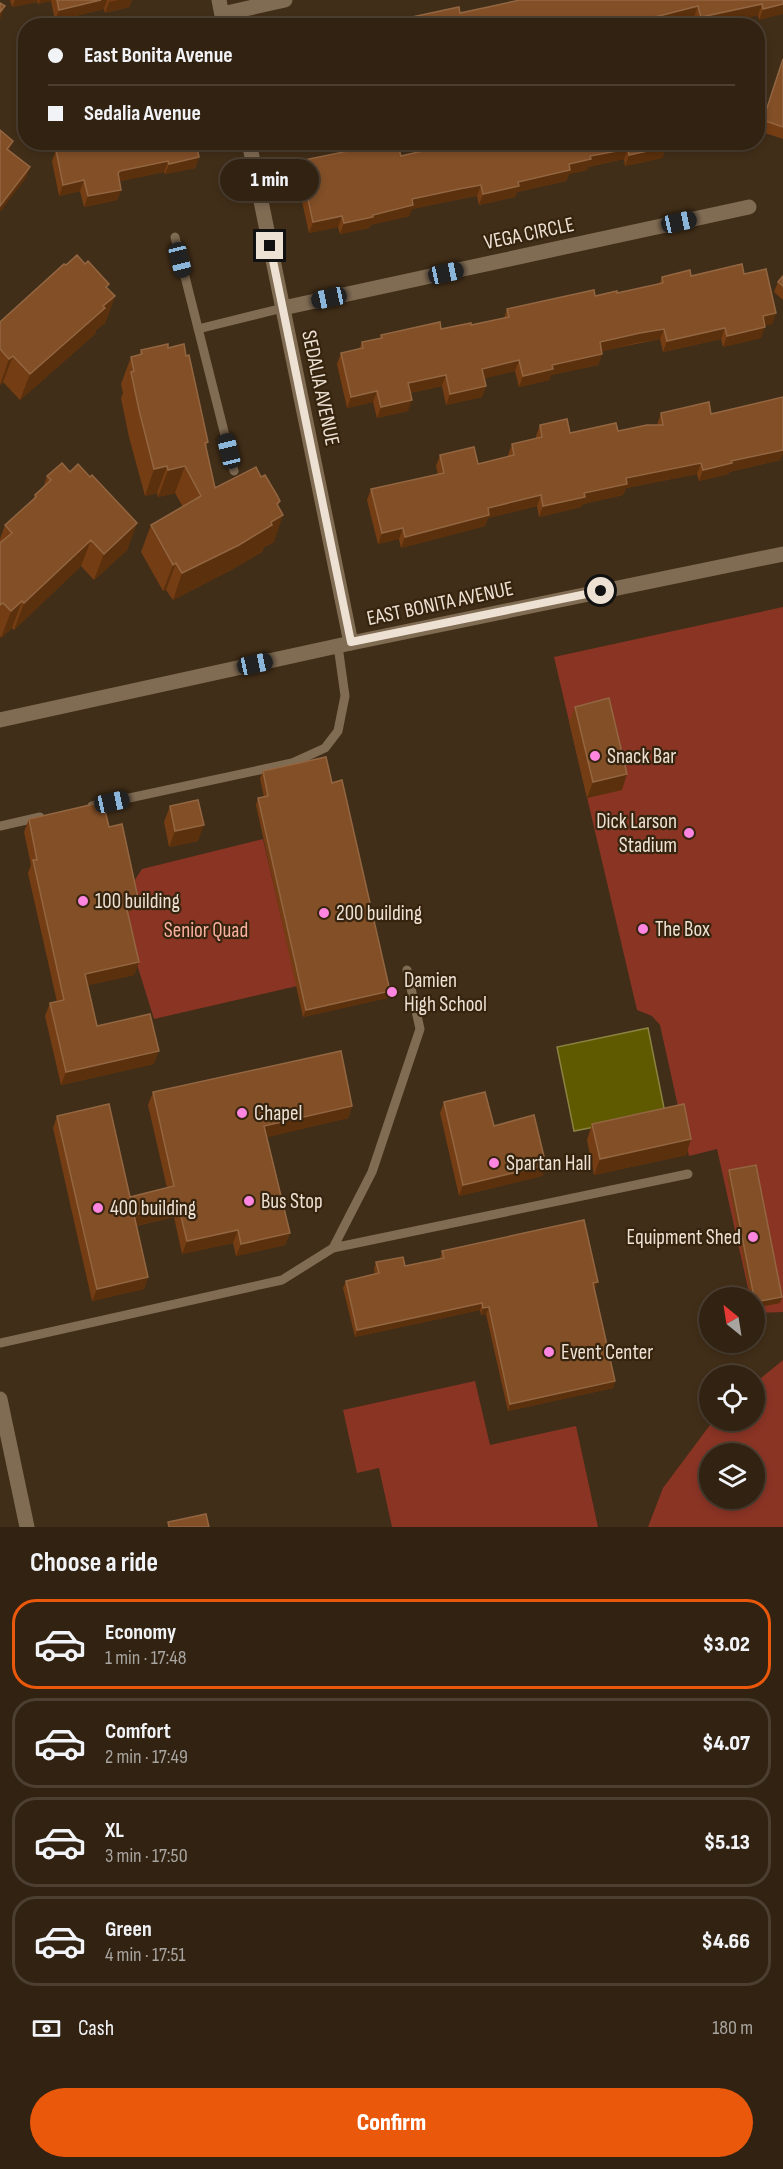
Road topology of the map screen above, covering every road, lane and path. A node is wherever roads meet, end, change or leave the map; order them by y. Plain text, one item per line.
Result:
1 (285, 0) edge
2 (222, 13) edge
3 (251, 150) edge
4 (749, 207) dead end
5 (175, 237) dead end
6 (283, 308) junction
7 (198, 329) junction
8 (234, 471) dead end
9 (783, 554) edge
10 (345, 644) junction
11 (0, 720) edge
12 (82, 808) edge
13 (47, 816) edge
14 (0, 826) edge
15 (407, 970) dead end
16 (688, 1174) dead end
17 (333, 1248) junction
18 (0, 1343) edge
19 (0, 1399) edge
20 (27, 1527) edge

1 - 2 street
3 - 6 street, SEDALIA AVENUE
4 - 6 street, VEGA CIRCLE
5 - 7 lane
6 - 7 lane
6 - 10 street, SEDALIA AVENUE
7 - 8 lane
9 - 10 street, EAST BONITA AVENUE
10 - 11 street, EAST BONITA AVENUE
10 - 12 lane
13 - 14 lane
15 - 17 lane
16 - 17 lane
17 - 18 lane
19 - 20 street

